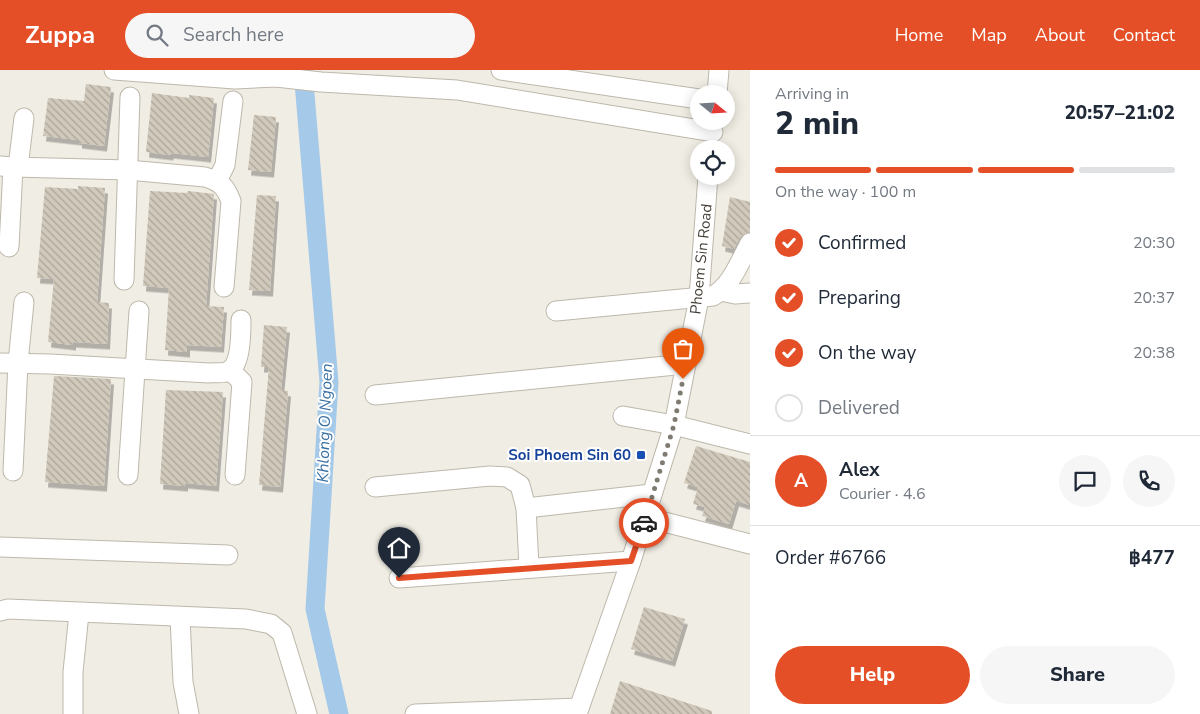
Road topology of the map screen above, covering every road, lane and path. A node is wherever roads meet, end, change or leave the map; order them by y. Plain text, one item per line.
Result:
1 (114, 70) edge
2 (501, 70) edge
3 (719, 70) edge
4 (717, 85) edge
5 (130, 97) dead end
6 (690, 98) edge
7 (233, 101) dead end
8 (24, 118) dead end
9 (712, 134) edge
10 (11, 167) edge
11 (128, 170) junction
12 (217, 181) junction
13 (707, 185) edge
14 (750, 243) edge
15 (9, 246) dead end
16 (124, 280) dead end
17 (224, 287) dead end
18 (722, 291) junction
19 (750, 293) edge
20 (699, 298) junction
21 (24, 302) dead end
22 (139, 311) dead end
23 (556, 312) dead end
24 (241, 320) dead end
25 (9, 363) edge
26 (686, 364) junction
27 (135, 368) junction
28 (230, 370) junction
29 (375, 395) dead end
30 (623, 416) dead end
31 (674, 425) junction
32 (750, 444) edge
33 (13, 471) dead end
34 (128, 475) dead end
35 (235, 475) dead end
36 (375, 487) dead end
37 (652, 494) junction
38 (526, 508) junction
39 (645, 517) junction
40 (750, 544) edge
41 (0, 548) edge
42 (228, 556) dead end
43 (631, 561) junction
44 (529, 567) junction
45 (399, 578) dead end
46 (0, 611) edge
47 (79, 613) junction
48 (180, 617) junction
49 (578, 711) edge
50 (73, 714) edge
51 (189, 714) edge
52 (307, 714) edge
53 (415, 714) edge

1 - 9 street
2 - 6 street
3 - 4 street
5 - 11 street
7 - 12 street
8 - 10 street
10 - 11 street
10 - 15 street
11 - 12 street
11 - 16 street
12 - 17 street
13 - 20 street, Phoem Sin Road
14 - 18 street
18 - 19 street
18 - 20 street
20 - 23 street
20 - 26 street, Phoem Sin Road
21 - 25 street
22 - 27 street
24 - 28 street
25 - 27 street
25 - 33 street
26 - 29 street
26 - 31 street, Phoem Sin Road
27 - 28 street
27 - 34 street
28 - 35 street
30 - 31 street
31 - 32 street
31 - 37 street, Phoem Sin Road
36 - 38 street
37 - 38 street
37 - 39 street, Phoem Sin Road
38 - 44 street
39 - 40 street
39 - 43 street, Phoem Sin Road
41 - 42 street
43 - 44 street
43 - 49 street, Phoem Sin Road
44 - 45 street
46 - 47 street
47 - 48 street
47 - 50 street
48 - 51 street
48 - 52 street
49 - 53 street

